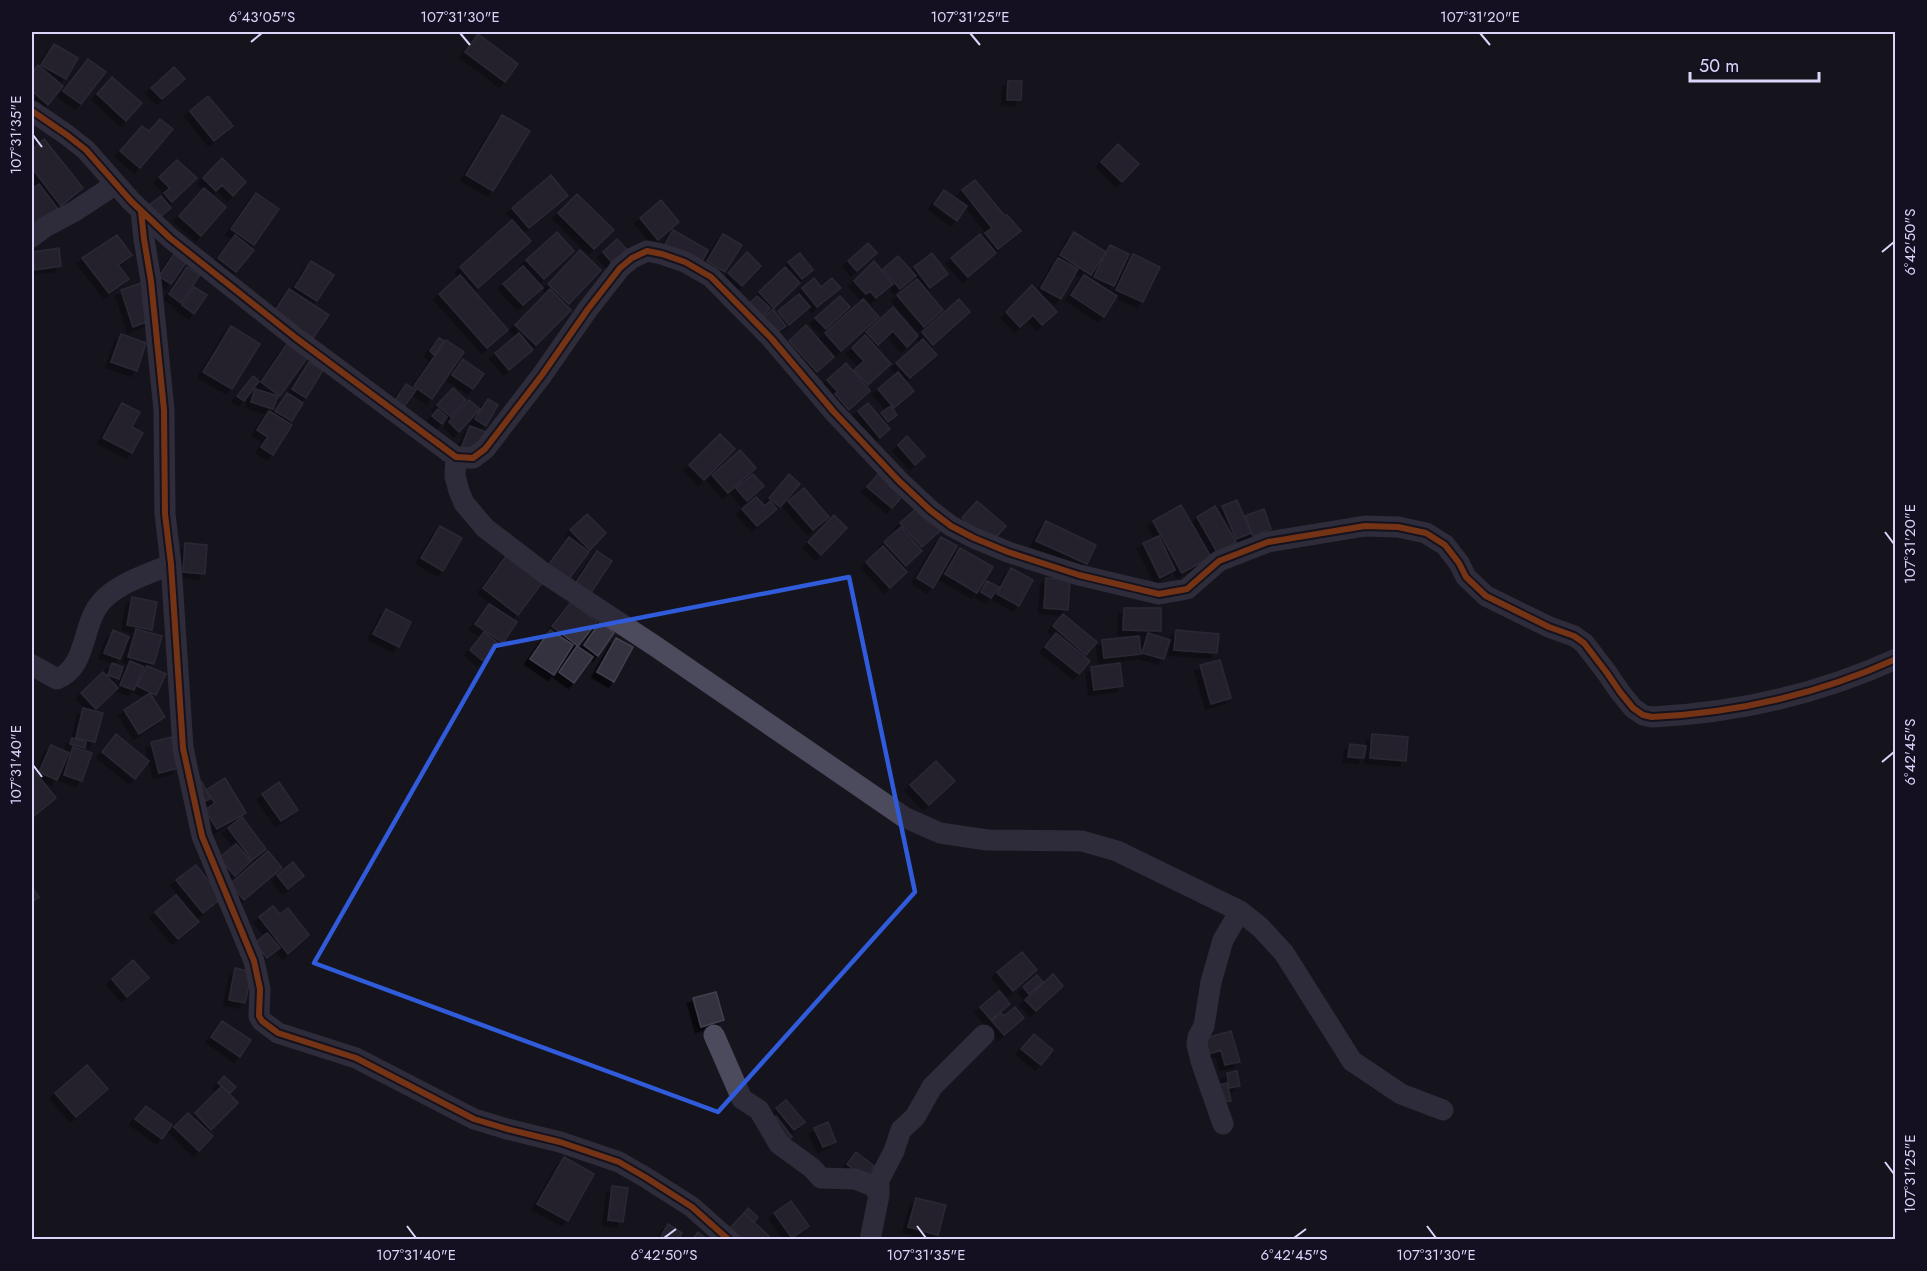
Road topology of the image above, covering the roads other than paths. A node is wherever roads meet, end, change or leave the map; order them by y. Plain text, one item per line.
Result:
1 (34, 118) edge
2 (116, 184) junction
3 (141, 211) junction
4 (32, 237) edge
5 (456, 457) junction
6 (171, 564) junction
7 (1896, 659) edge
8 (32, 665) edge
9 (1240, 911) junction
10 (714, 1035) dead end
11 (984, 1035) dead end
12 (1443, 1110) dead end
13 (1223, 1124) dead end
14 (879, 1195) junction
15 (729, 1239) edge
16 (870, 1239) edge

1 - 2 street
2 - 3 street
2 - 4 street
3 - 5 street
3 - 6 street
5 - 7 street
5 - 9 street
6 - 8 street
6 - 15 street
9 - 12 street
9 - 13 street
10 - 14 street
11 - 14 street
14 - 16 street

